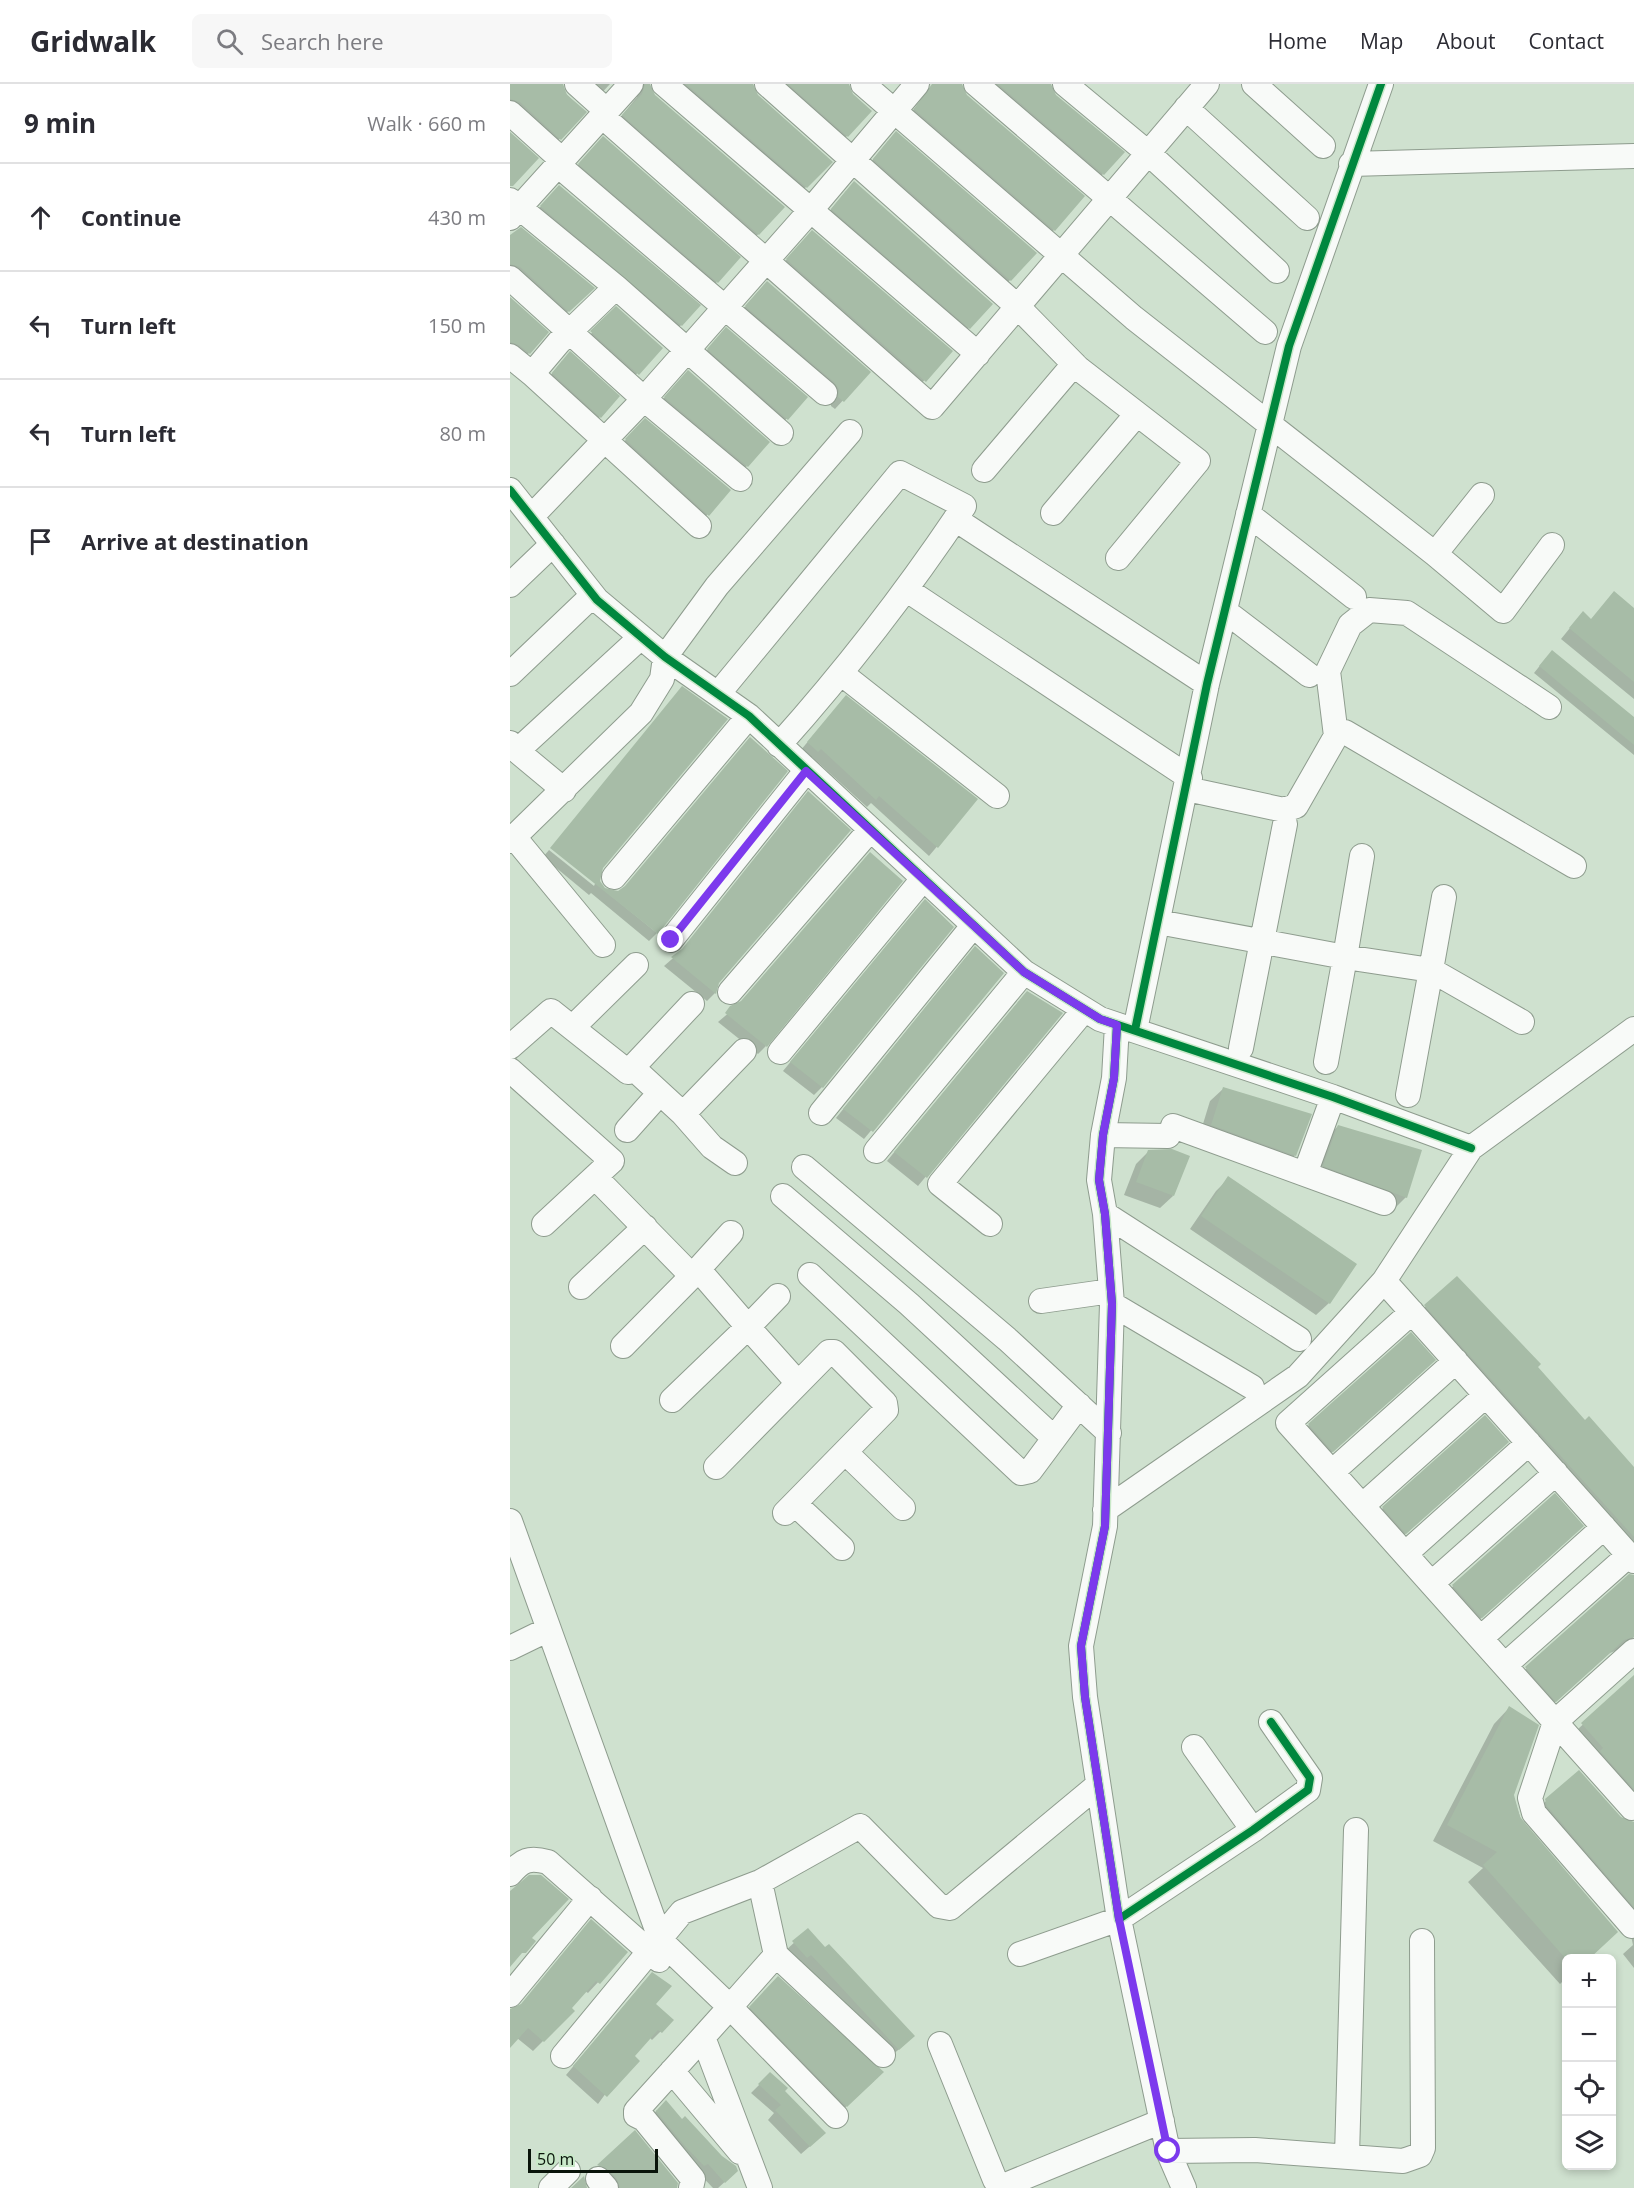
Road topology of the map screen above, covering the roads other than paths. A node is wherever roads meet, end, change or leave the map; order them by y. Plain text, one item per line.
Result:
1 (577, 84) edge
2 (631, 84) edge
3 (663, 84) edge
4 (766, 84) edge
5 (863, 84) edge
6 (917, 84) edge
7 (976, 84) edge
8 (1065, 84) edge
9 (1207, 84) edge
10 (1254, 84) edge
11 (1382, 84) edge
12 (1186, 108) junction
13 (894, 110) junction
14 (510, 113) edge
15 (605, 113) junction
16 (1323, 146) dead end
17 (1148, 153) junction
18 (1634, 156) edge
19 (852, 158) junction
20 (560, 163) junction
21 (1351, 164) junction
22 (1109, 199) junction
23 (513, 209) edge
24 (810, 211) junction
25 (1307, 218) dead end
26 (1062, 255) junction
27 (764, 261) junction
28 (1277, 271) dead end
29 (510, 278) edge
30 (616, 287) junction
31 (723, 307) junction
32 (1018, 307) junction
33 (570, 332) junction
34 (1265, 333) dead end
35 (687, 350) junction
36 (978, 354) junction
37 (510, 356) edge
38 (1074, 364) junction
39 (532, 374) junction
40 (825, 393) dead end
41 (644, 399) junction
42 (1137, 414) junction
43 (1270, 426) junction
44 (850, 432) dead end
45 (782, 433) dead end
46 (605, 440) junction
47 (984, 470) dead end
48 (740, 479) dead end
49 (510, 490) edge
50 (1482, 495) dead end
51 (1053, 513) dead end
52 (1248, 514) junction
53 (532, 516) junction
54 (955, 519) junction
55 (699, 526) dead end
56 (553, 544) junction
57 (1552, 544) dead end
58 (1435, 554) junction
59 (1118, 558) dead end
60 (510, 585) edge
61 (907, 590) junction
62 (593, 596) junction
63 (1354, 597) dead end
64 (1225, 611) junction
65 (641, 637) junction
66 (665, 657) junction
67 (510, 674) edge
68 (842, 674) junction
69 (1309, 675) dead end
70 (1207, 684) junction
71 (718, 694) junction
72 (1549, 707) dead end
73 (749, 716) junction
74 (1336, 736) junction
75 (779, 745) junction
76 (514, 747) edge
77 (806, 771) junction
78 (1189, 784) junction
79 (564, 790) junction
80 (997, 796) dead end
81 (1285, 824) dead end
82 (870, 830) junction
83 (512, 839) edge
84 (1362, 856) dead end
85 (1574, 866) dead end
86 (614, 877) dead end
87 (922, 879) junction
88 (1443, 897) dead end
89 (1158, 922) junction
90 (973, 926) junction
91 (671, 940) dead end
92 (1261, 941) junction
93 (603, 945) dead end
94 (1345, 957) junction
95 (636, 965) dead end
96 (1431, 970) junction
97 (1024, 972) junction
98 (730, 992) dead end
99 (692, 1004) dead end
100 (1084, 1010) junction
101 (1522, 1022) dead end
102 (573, 1027) junction
103 (1126, 1028) junction
104 (1634, 1029) edge
105 (510, 1047) edge
106 (1241, 1048) dead end
107 (744, 1050) dead end
108 (780, 1052) dead end
109 (1326, 1062) dead end
110 (633, 1068) junction
111 (510, 1070) edge
112 (660, 1093) junction
113 (1408, 1095) dead end
114 (1333, 1097) junction
115 (821, 1113) dead end
116 (683, 1114) junction
117 (627, 1130) dead end
118 (1103, 1135) junction
119 (1471, 1148) junction
120 (876, 1151) dead end
121 (735, 1163) dead end
122 (804, 1167) dead end
123 (1305, 1174) junction
124 (595, 1177) junction
125 (783, 1196) dead end
126 (1384, 1203) dead end
127 (1105, 1214) junction
128 (544, 1224) dead end
129 (990, 1224) dead end
130 (645, 1227) junction
131 (731, 1233) dead end
132 (695, 1273) junction
133 (810, 1275) dead end
134 (1384, 1281) junction
135 (581, 1287) dead end
136 (778, 1296) dead end
137 (1112, 1298) junction
138 (1041, 1301) dead end
139 (1412, 1312) junction
140 (748, 1327) junction
141 (1299, 1339) dead end
142 (623, 1346) dead end
143 (1456, 1361) junction
144 (798, 1383) junction
145 (1252, 1387) dead end
146 (1486, 1395) junction
147 (672, 1400) dead end
148 (1079, 1405) junction
149 (1109, 1433) junction
150 (1054, 1438) junction
151 (1529, 1443) junction
152 (846, 1453) junction
153 (716, 1467) dead end
154 (1332, 1472) junction
155 (1556, 1473) junction
156 (1362, 1506) junction
157 (903, 1508) dead end
158 (1106, 1510) junction
159 (510, 1521) edge
160 (1604, 1527) junction
161 (842, 1548) dead end
162 (1405, 1554) junction
163 (1631, 1558) edge
164 (1432, 1584) junction
165 (547, 1630) junction
166 (1481, 1638) junction
167 (510, 1648) edge
168 (1634, 1651) edge
169 (1505, 1665) junction
170 (1271, 1722) dead end
171 (1555, 1722) junction
172 (1194, 1747) dead end
173 (1098, 1785) junction
174 (1634, 1806) edge
175 (1253, 1830) junction
176 (1356, 1830) dead end
177 (510, 1874) edge
178 (760, 1882) junction
179 (590, 1898) junction
180 (1119, 1919) junction
181 (1632, 1926) dead end
182 (1422, 1941) dead end
183 (655, 1945) junction
184 (1020, 1954) dead end
185 (776, 1955) junction
186 (510, 1995) edge
187 (718, 2021) junction
188 (940, 2044) dead end
189 (883, 2055) dead end
190 (563, 2056) dead end
191 (672, 2071) junction
192 (836, 2116) dead end
193 (1162, 2121) junction
194 (1168, 2151) junction
195 (1347, 2156) junction
196 (568, 2171) dead end
197 (756, 2178) edge
198 (551, 2188) edge
199 (691, 2188) edge
200 (1184, 2188) edge

1 - 15 street
2 - 15 street
3 - 24 street
4 - 19 street
5 - 13 street
6 - 13 street
7 - 22 street
8 - 17 street
9 - 12 street
10 - 16 street
11 - 21 street
12 - 17 street
12 - 25 street
13 - 19 street
13 - 26 street
14 - 20 street
15 - 20 street
15 - 27 street
17 - 22 street
17 - 28 street
18 - 21 street
19 - 24 street
19 - 32 street
20 - 23 street
20 - 31 street
21 - 43 street
22 - 26 street
22 - 34 street
23 - 30 street
24 - 27 street
24 - 36 street
26 - 32 street
26 - 43 street
27 - 31 street
27 - 36 street
29 - 33 street
30 - 33 street
30 - 35 street
31 - 35 street
31 - 40 street
32 - 36 street
32 - 38 street
33 - 39 street
33 - 41 street
35 - 41 street
35 - 45 street
37 - 39 street
38 - 42 street
38 - 47 street
39 - 46 street
41 - 46 street
41 - 48 street
42 - 51 street
42 - 59 street
43 - 52 street
43 - 58 street
44 - 66 street
46 - 53 street
46 - 55 street
49 - 53 street
50 - 58 street
52 - 63 street
52 - 64 street
53 - 56 street
54 - 61 street
54 - 70 street
54 - 71 street
56 - 60 street
56 - 62 street
57 - 58 street
61 - 68 street
61 - 78 street
62 - 65 street
62 - 67 street
64 - 69 street
64 - 70 street
65 - 66 street
65 - 76 street
66 - 71 street
66 - 79 street
68 - 75 street
68 - 80 street
70 - 78 street
71 - 73 street
72 - 74 street
73 - 75 street
73 - 86 street
74 - 78 street
74 - 85 street
75 - 77 street
76 - 79 street
77 - 82 street
77 - 91 street
78 - 89 street
79 - 83 street
81 - 92 street
82 - 87 street
82 - 98 street
83 - 93 street
84 - 94 street
87 - 90 street
87 - 108 street
88 - 96 street
89 - 92 street
89 - 103 street
90 - 97 street
90 - 115 street
92 - 94 street
92 - 106 street
94 - 96 street
94 - 109 street
95 - 102 street
96 - 101 street
96 - 113 street
97 - 100 street
97 - 120 street
99 - 110 street
100 - 103 street
100 - 129 street
102 - 105 street
102 - 110 street
103 - 114 street
103 - 118 street
104 - 119 street
107 - 116 street
110 - 112 street
111 - 124 street
112 - 116 street
112 - 117 street
114 - 119 street
114 - 123 street
116 - 121 street
118 - 123 street
118 - 127 street
119 - 134 street
122 - 148 street
123 - 126 street
124 - 128 street
124 - 130 street
125 - 150 street
127 - 137 street
127 - 141 street
130 - 132 street
130 - 135 street
131 - 132 street
132 - 140 street
132 - 142 street
133 - 150 street
134 - 139 street
134 - 158 street
136 - 140 street
137 - 138 street
137 - 145 street
137 - 149 street
139 - 143 street
139 - 154 street
140 - 144 street
140 - 147 street
143 - 146 street
143 - 154 street
144 - 152 street
144 - 153 street
146 - 151 street
146 - 156 street
148 - 149 street
148 - 150 street
149 - 158 street
151 - 155 street
151 - 162 street
152 - 157 street
152 - 161 street
154 - 156 street
155 - 160 street
155 - 164 street
156 - 162 street
158 - 173 street
159 - 165 street
160 - 163 street
160 - 166 street
162 - 164 street
163 - 169 street
164 - 166 street
165 - 167 street
165 - 183 street
166 - 169 street
168 - 171 street
169 - 171 street
170 - 175 street
171 - 174 street
171 - 181 street
172 - 175 street
173 - 178 street
173 - 180 street
175 - 180 street
176 - 195 street
177 - 179 street
178 - 183 street
178 - 185 street
179 - 183 street
179 - 186 street
180 - 184 street
180 - 193 street
182 - 195 street
183 - 187 street
183 - 190 street
185 - 187 street
185 - 189 street
187 - 191 street
187 - 192 street
187 - 197 street
188 - 193 street
191 - 197 street
191 - 199 street
193 - 194 street
194 - 195 street
194 - 200 street
196 - 198 street

